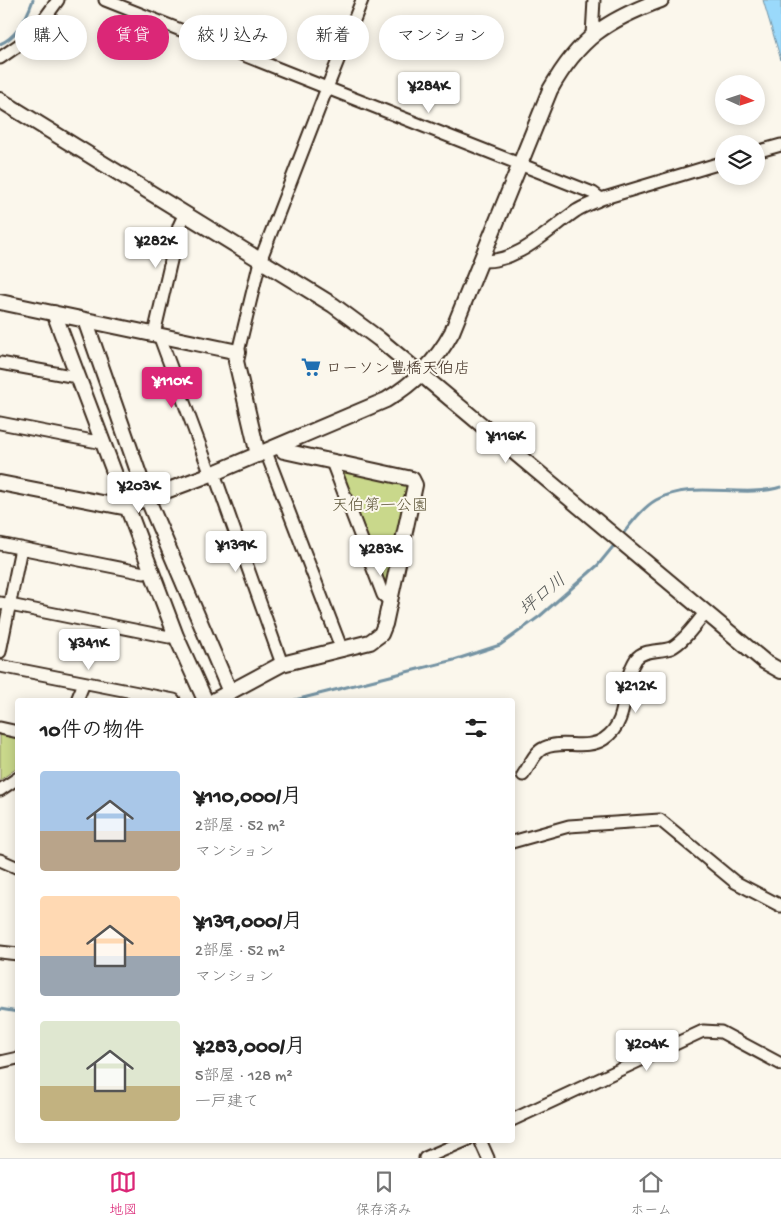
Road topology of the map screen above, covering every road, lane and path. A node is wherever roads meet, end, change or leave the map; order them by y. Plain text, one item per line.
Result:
1 (58, 0) edge
2 (105, 0) edge
3 (362, 0) edge
4 (594, 0) edge
5 (661, 0) edge
6 (592, 35) junction
7 (0, 58) edge
8 (326, 88) junction
9 (0, 100) edge
10 (781, 145) edge
11 (765, 149) edge
12 (521, 164) junction
13 (715, 165) edge
14 (601, 199) junction
15 (185, 213) junction
16 (260, 260) junction
17 (481, 260) junction
18 (0, 302) edge
19 (54, 313) junction
20 (85, 320) junction
21 (156, 335) junction
22 (238, 352) junction
23 (0, 363) edge
24 (422, 374) junction
25 (78, 375) junction
26 (0, 422) edge
27 (103, 443) junction
28 (267, 451) junction
29 (332, 462) junction
30 (213, 474) junction
31 (0, 483) edge
32 (148, 500) junction
33 (128, 506) junction
34 (0, 544) edge
35 (21, 548) junction
36 (152, 572) junction
37 (390, 602) junction
38 (5, 604) edge
39 (706, 612) junction
40 (176, 636) junction
41 (342, 650) junction
42 (0, 652) edge
43 (282, 664) junction
44 (0, 666) edge
45 (781, 671) edge
46 (84, 683) junction
47 (230, 692) junction
48 (78, 698) edge
49 (163, 698) edge
50 (204, 698) edge
51 (219, 698) edge
52 (0, 728) edge
53 (15, 731) edge
54 (523, 775) dead end
55 (15, 780) edge
56 (0, 790) edge
57 (515, 841) edge
58 (0, 860) edge
59 (15, 867) edge
60 (781, 906) edge
61 (0, 952) edge
62 (15, 954) edge
63 (15, 1059) edge
64 (0, 1062) edge
65 (781, 1064) edge
66 (515, 1119) edge
67 (460, 1143) edge
68 (481, 1143) edge
69 (425, 1158) edge
70 (488, 1158) edge

1 - 7 street
2 - 8 street
3 - 8 street
4 - 6 street
5 - 6 street
6 - 12 street
8 - 12 street
8 - 16 street
9 - 15 street
10 - 11 street
12 - 14 street
12 - 17 street
13 - 14 street
14 - 17 street
15 - 16 street
15 - 21 street
16 - 22 street
16 - 24 street
17 - 24 street
18 - 19 street
19 - 20 street
19 - 25 street
20 - 21 street
20 - 32 street
21 - 22 street
21 - 30 street
22 - 28 street
23 - 25 street
24 - 28 street
24 - 39 street
25 - 27 street
26 - 27 street
27 - 33 street
28 - 29 street
28 - 30 street
28 - 41 street
29 - 37 street
29 - 37 street
30 - 32 street
30 - 43 street
31 - 33 street
32 - 33 street
32 - 47 street
33 - 36 street
34 - 35 street
35 - 36 street
35 - 38 street
36 - 40 street
37 - 41 street
38 - 40 street
38 - 42 street
39 - 45 street
39 - 54 street
40 - 50 street
41 - 43 street
43 - 47 street
44 - 46 street
46 - 48 street
46 - 49 street
47 - 51 street
52 - 53 street
55 - 56 street
57 - 60 street
58 - 59 street
61 - 62 street
63 - 64 street
65 - 66 street
67 - 69 street
68 - 70 street

